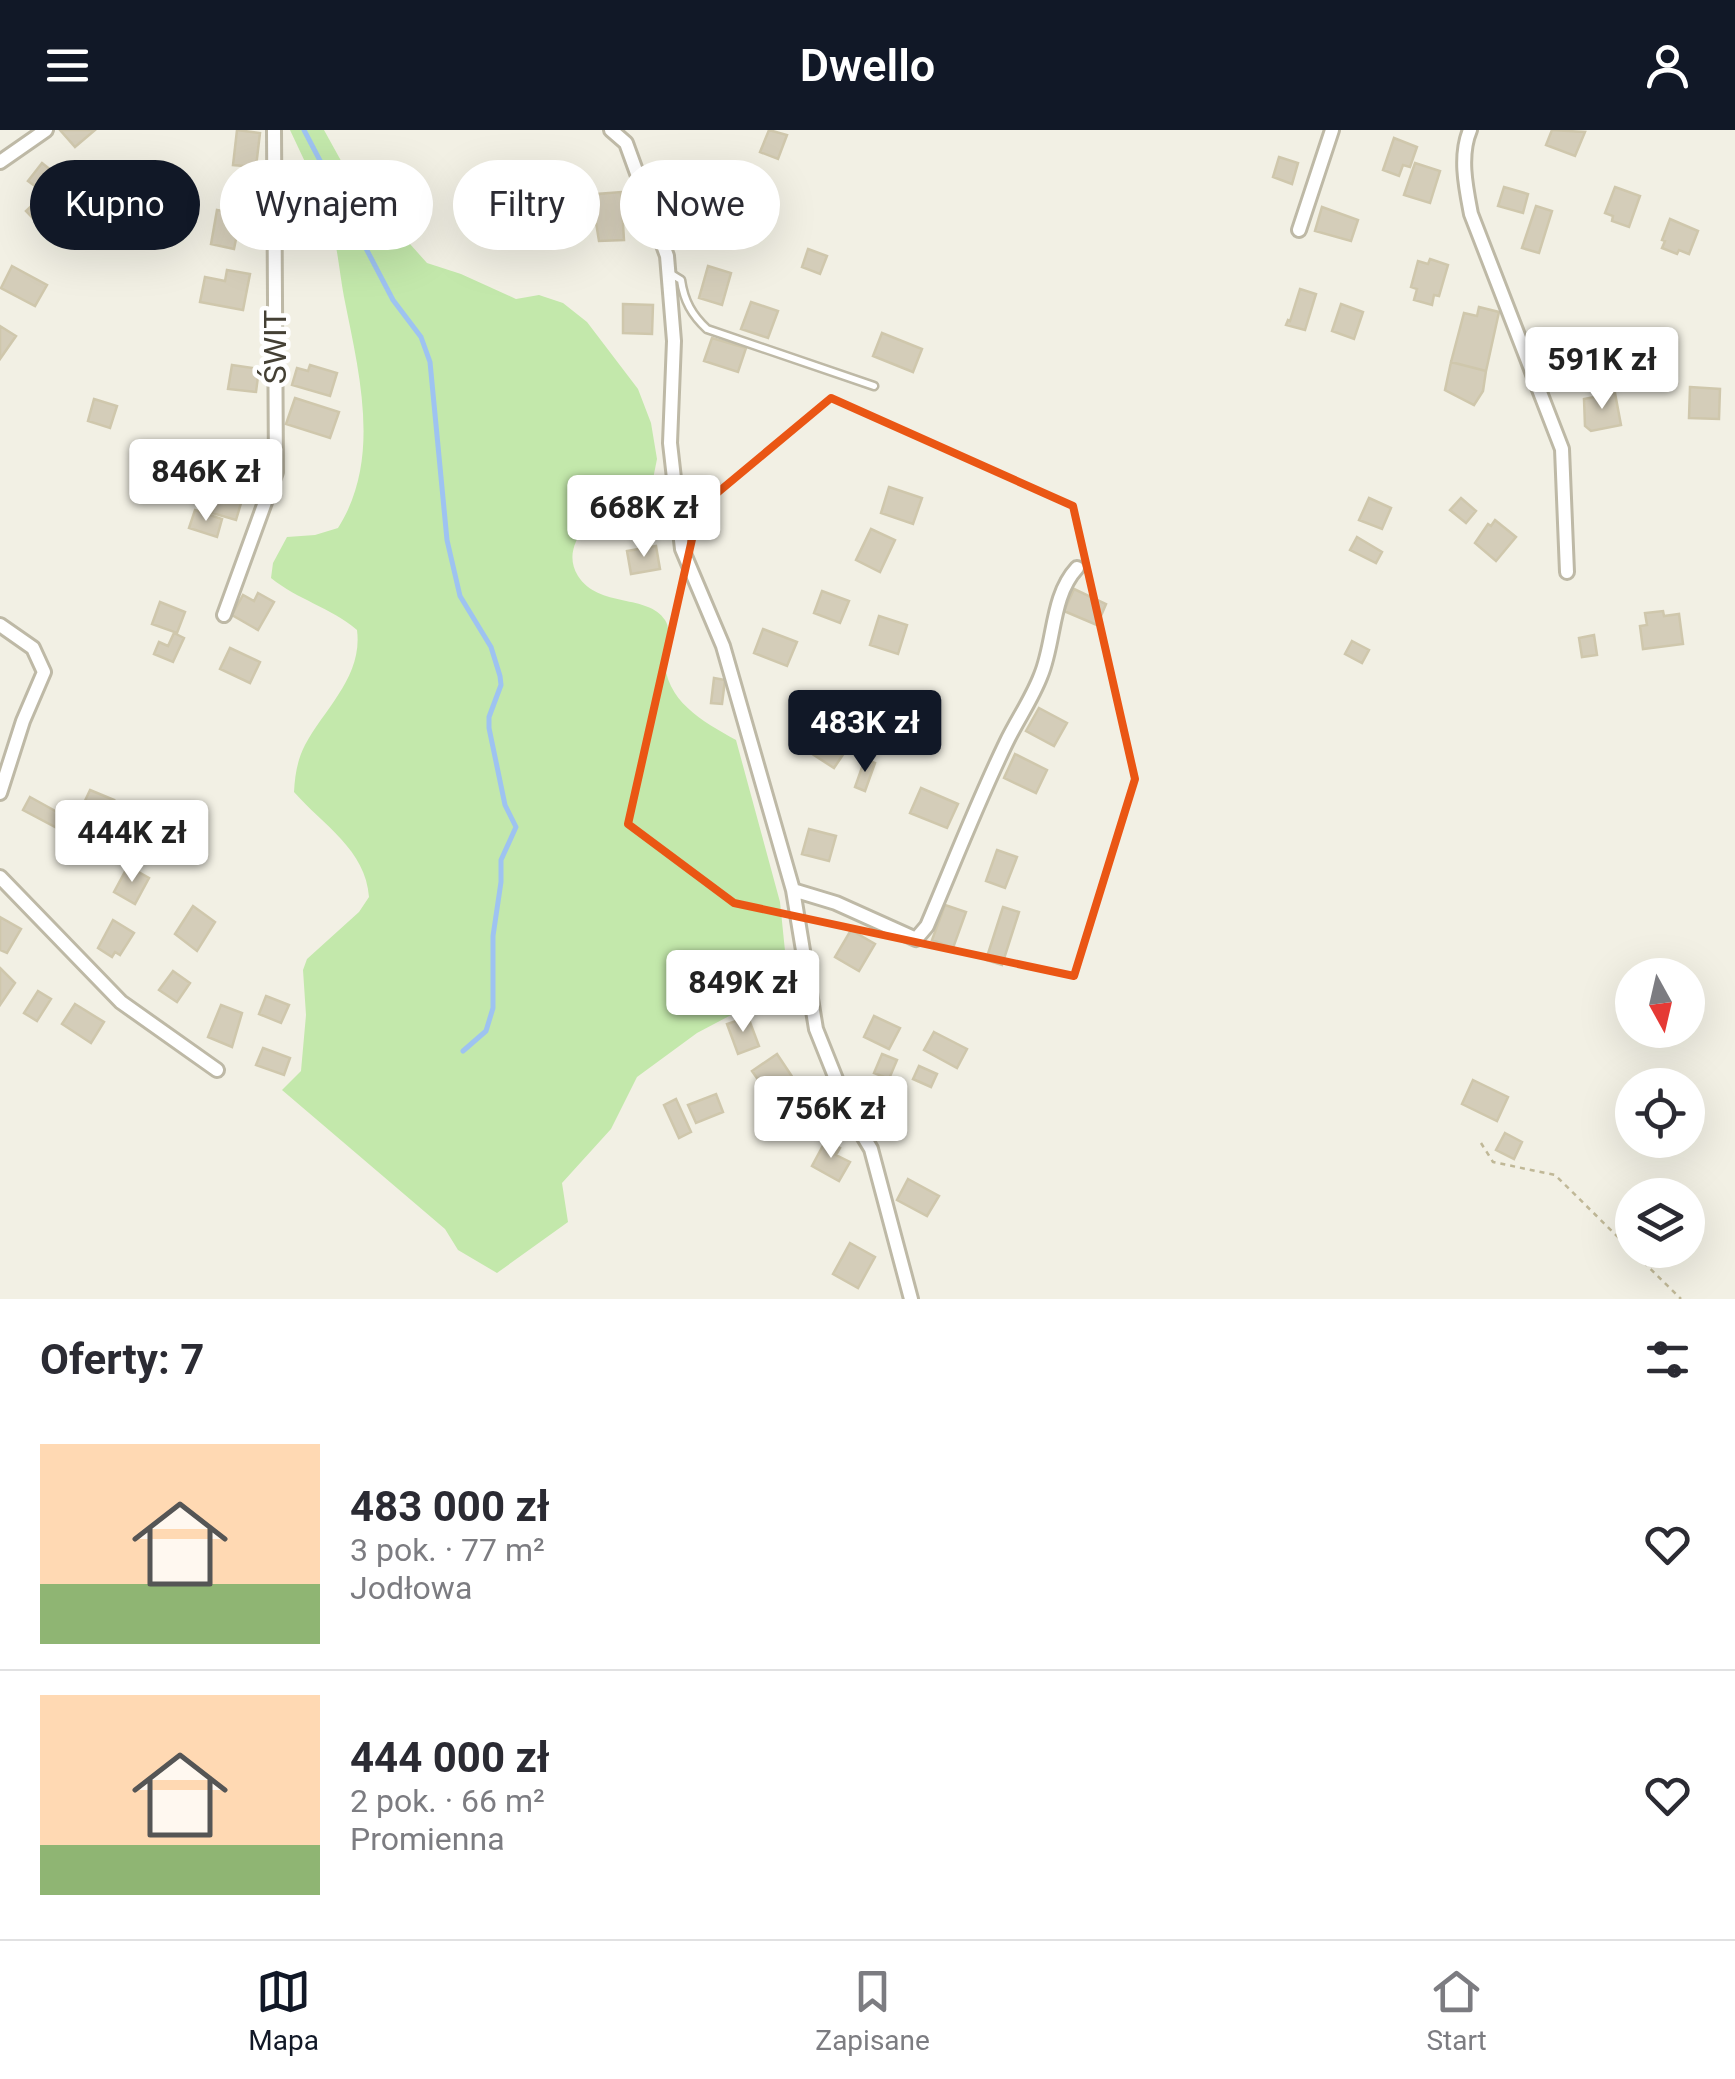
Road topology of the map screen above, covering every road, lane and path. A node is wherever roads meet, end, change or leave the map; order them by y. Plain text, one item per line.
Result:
1 (46, 130) edge
2 (274, 130) edge
3 (611, 130) edge
4 (1332, 130) edge
5 (1470, 130) edge
6 (0, 162) edge
7 (1299, 230) dead end
8 (668, 272) junction
9 (874, 386) dead end
10 (1077, 568) dead end
11 (1566, 572) dead end
12 (224, 616) dead end
13 (0, 625) edge
14 (0, 792) edge
15 (0, 877) edge
16 (793, 890) junction
17 (218, 1070) dead end
18 (1481, 1143) dead end
19 (911, 1299) edge
20 (1681, 1299) edge

1 - 6 street
2 - 12 street, ŚWIT
3 - 8 street
4 - 7 street
5 - 11 street
8 - 9 lane
8 - 16 street
10 - 16 street
13 - 14 street
15 - 17 street
16 - 19 street
18 - 20 path

